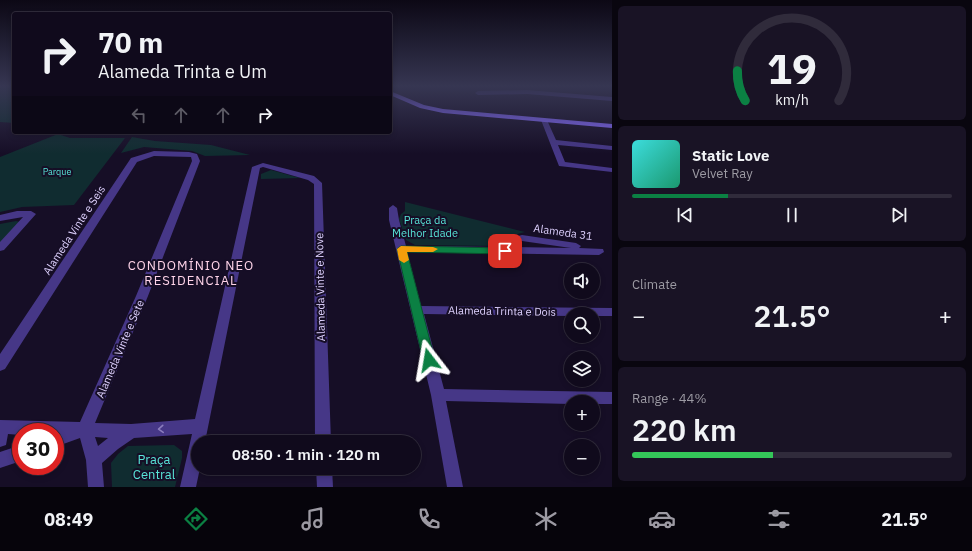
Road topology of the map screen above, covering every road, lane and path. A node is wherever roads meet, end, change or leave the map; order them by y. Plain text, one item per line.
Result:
1 (431, 109) edge
2 (544, 120) junction
3 (612, 126) edge
4 (554, 142) junction
5 (612, 148) edge
6 (194, 156) joint
7 (612, 170) edge
8 (393, 208) dead end
9 (0, 218) edge
10 (0, 248) edge
11 (401, 249) junction
12 (505, 251) junction
13 (416, 310) junction
14 (612, 312) edge
15 (0, 365) edge
16 (438, 395) junction
17 (612, 398) edge
18 (200, 426) junction
19 (0, 427) edge
20 (85, 429) junction
21 (131, 431) junction
22 (0, 432) edge
23 (323, 435) edge
24 (64, 437) edge
25 (0, 440) edge
26 (12, 456) edge
27 (0, 460) edge
28 (94, 460) junction
29 (324, 475) edge
30 (96, 487) edge
31 (188, 487) edge
32 (324, 487) edge
33 (455, 487) edge

1 - 2 street
2 - 3 street
2 - 4 street
4 - 5 street
4 - 7 street
6 - 15 street, Alameda Vinte e Seis
6 - 20 street, Alameda Vinte e Sete
8 - 11 street
9 - 10 street
11 - 12 street
11 - 13 street
12 - 12 street, Alameda 31
13 - 14 street, Alameda Trinta e Dois
13 - 16 street
16 - 17 street
16 - 33 street
18 -> 21 street
18 - 23 street, Alameda Vinte e Nove
18 - 31 street
19 - 20 street
20 - 21 street
20 - 24 street
20 - 28 street
21 - 28 street
22 - 25 street
26 - 27 street
28 - 30 street
29 - 32 street

